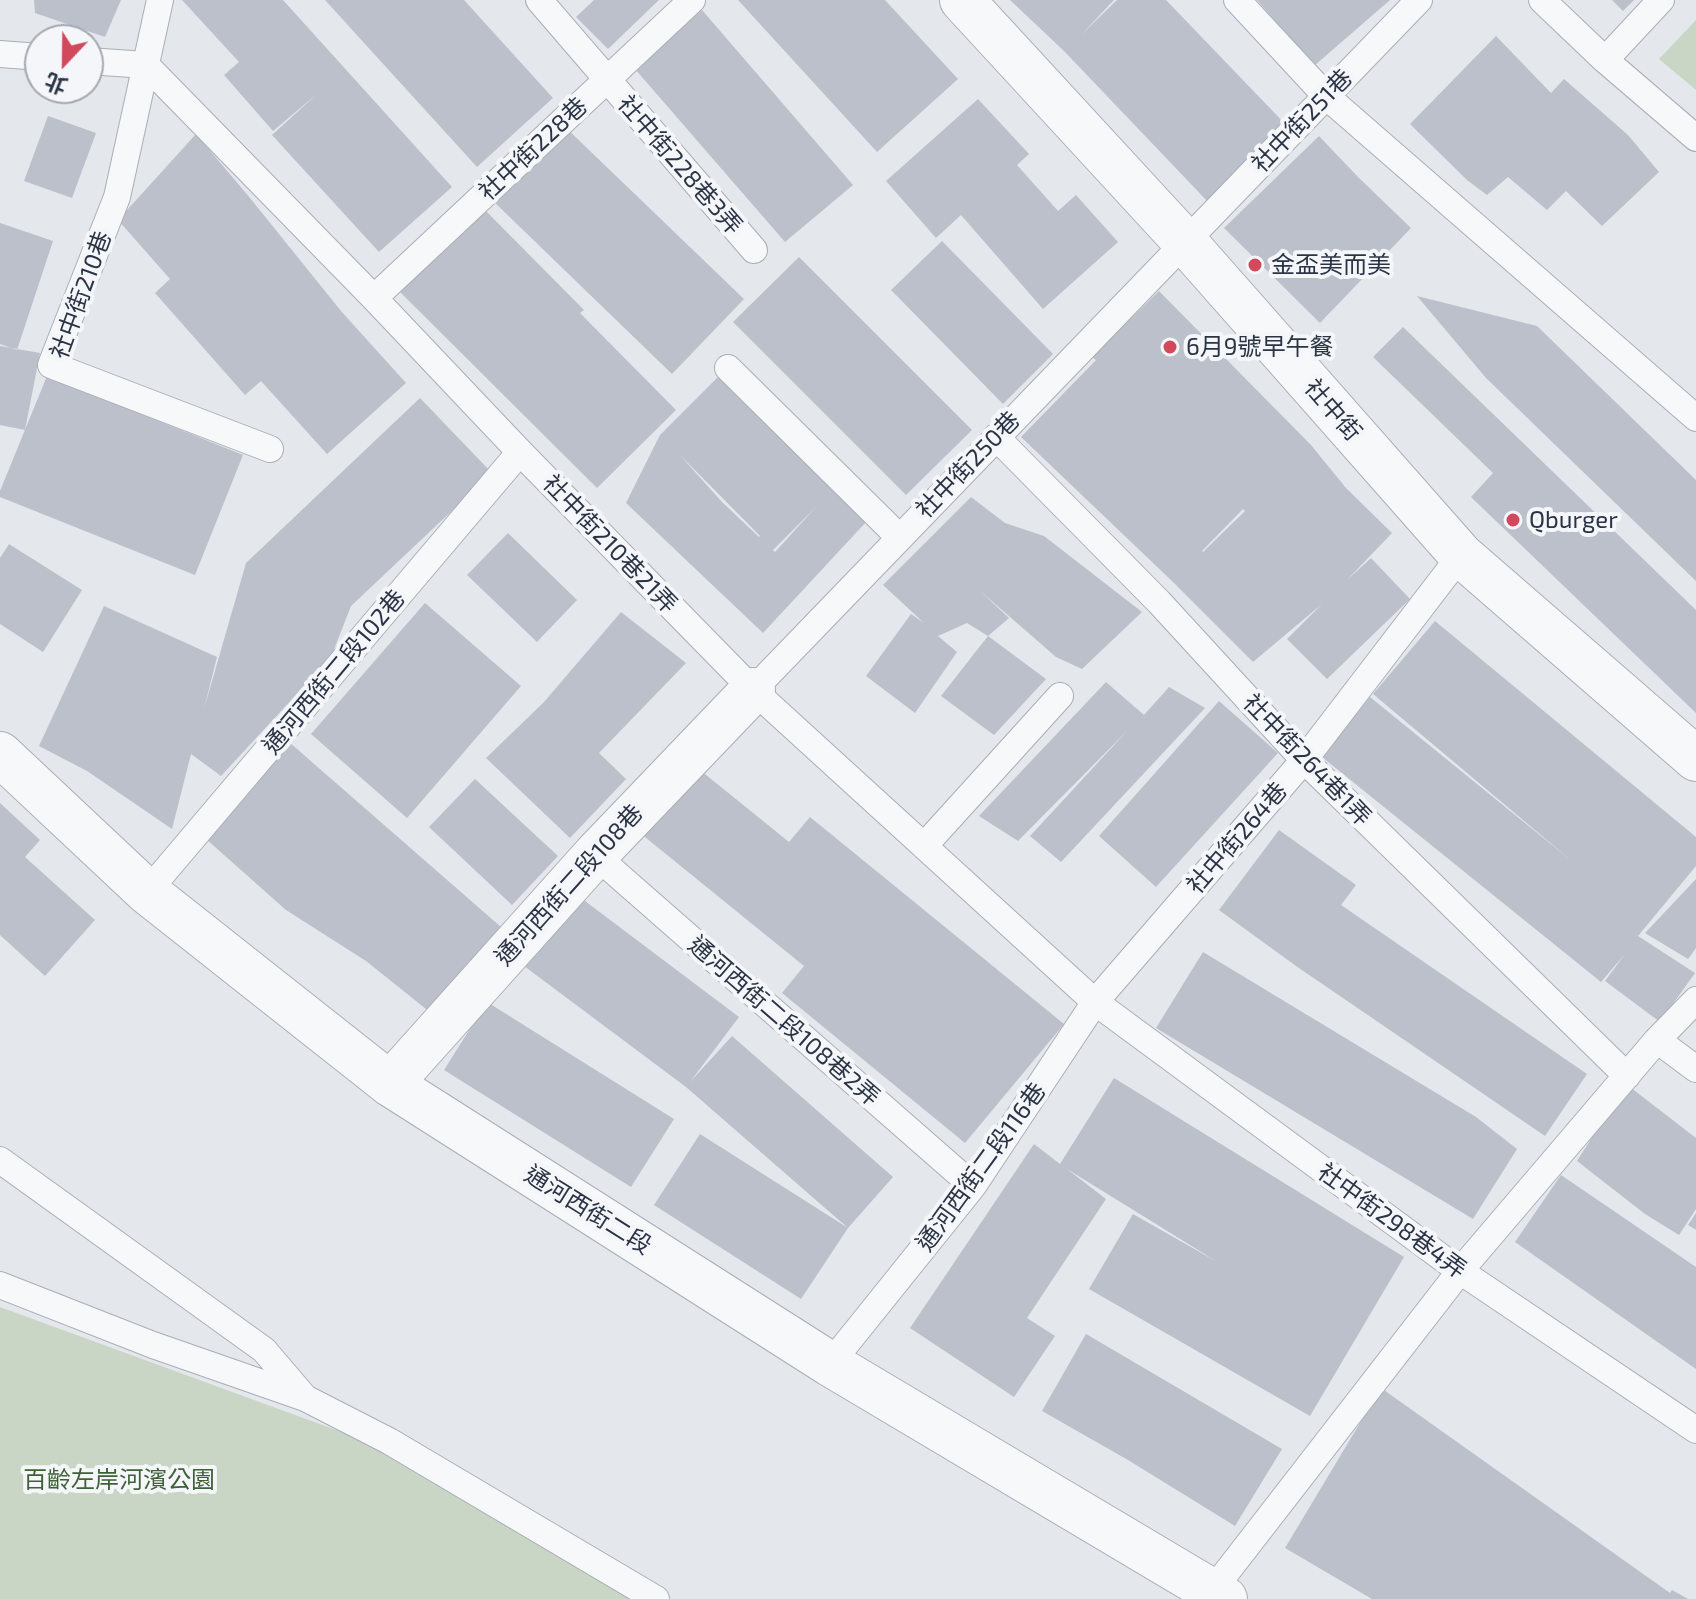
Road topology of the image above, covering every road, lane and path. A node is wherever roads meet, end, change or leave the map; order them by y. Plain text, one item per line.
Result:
1 (160, 0) edge
2 (539, 0) edge
3 (692, 0) edge
4 (962, 0) edge
5 (1237, 0) edge
6 (1419, 0) edge
7 (1542, 0) edge
8 (1661, 0) edge
9 (0, 54) edge
10 (24, 56) edge
11 (1605, 60) junction
12 (104, 62) edge
13 (146, 65) junction
14 (606, 80) junction
15 (1326, 96) junction
16 (1696, 138) edge
17 (1185, 242) junction
18 (754, 250) dead end
19 (374, 298) junction
20 (728, 368) dead end
21 (1696, 418) edge
22 (996, 437) junction
23 (270, 449) dead end
24 (520, 452) junction
25 (899, 537) junction
26 (1461, 555) junction
27 (753, 690) junction
28 (1060, 696) dead end
29 (0, 754) edge
30 (1696, 759) edge
31 (1304, 760) junction
32 (924, 846) junction
33 (595, 855) junction
34 (147, 892) junction
35 (1696, 1000) edge
36 (1095, 1002) junction
37 (1657, 1040) junction
38 (1696, 1069) edge
39 (1627, 1076) junction
40 (390, 1084) junction
41 (0, 1160) edge
42 (973, 1186) junction
43 (1460, 1271) junction
44 (0, 1285) edge
45 (830, 1364) junction
46 (305, 1398) junction
47 (1696, 1430) edge
48 (1219, 1595) edge
49 (656, 1599) edge

1 - 13 lane, 社中街210巷
2 - 14 lane, 社中街228巷3弄
3 - 14 lane, 社中街228巷
4 - 17 street, 社中街
5 - 15 lane
6 - 15 lane, 社中街251巷
7 - 11 lane
8 - 11 lane
9 - 10 lane
11 - 16 lane
12 - 13 lane
13 - 19 lane, 社中街210巷21弄
13 - 23 lane, 社中街210巷
14 - 18 lane, 社中街228巷3弄
14 - 19 lane, 社中街228巷
15 - 17 lane, 社中街251巷
15 - 21 lane
17 - 22 lane, 社中街250巷
17 - 26 street, 社中街
19 - 24 lane, 社中街210巷21弄
20 - 25 lane
22 - 25 lane, 社中街250巷
22 - 31 lane, 社中街264巷1弄
24 - 27 lane, 社中街210巷21弄
24 - 34 lane, 通河西街二段102巷
25 - 27 lane, 社中街250巷
26 - 30 street, 社中街
26 - 31 lane, 社中街264巷
27 - 32 lane, 社中街210巷21弄
27 - 33 street, 通河西街二段108巷
28 - 32 lane
29 - 34 street, 通河西街二段
31 - 36 lane, 社中街264巷
31 - 39 lane, 社中街264巷1弄
32 - 36 lane, 社中街210巷21弄
33 - 40 street, 通河西街二段108巷
33 - 42 lane, 通河西街二段108巷2弄
34 - 40 street, 通河西街二段
35 - 37 lane
36 - 42 lane, 通河西街二段116巷
36 - 43 lane, 社中街298巷4弄
37 - 38 lane
37 - 39 lane
39 - 43 lane
40 - 45 street, 通河西街二段
41 - 46 lane
42 - 45 lane, 通河西街二段116巷
43 - 47 lane, 社中街298巷4弄
43 - 48 lane
44 - 46 lane
45 - 48 street, 通河西街二段
46 - 49 lane

